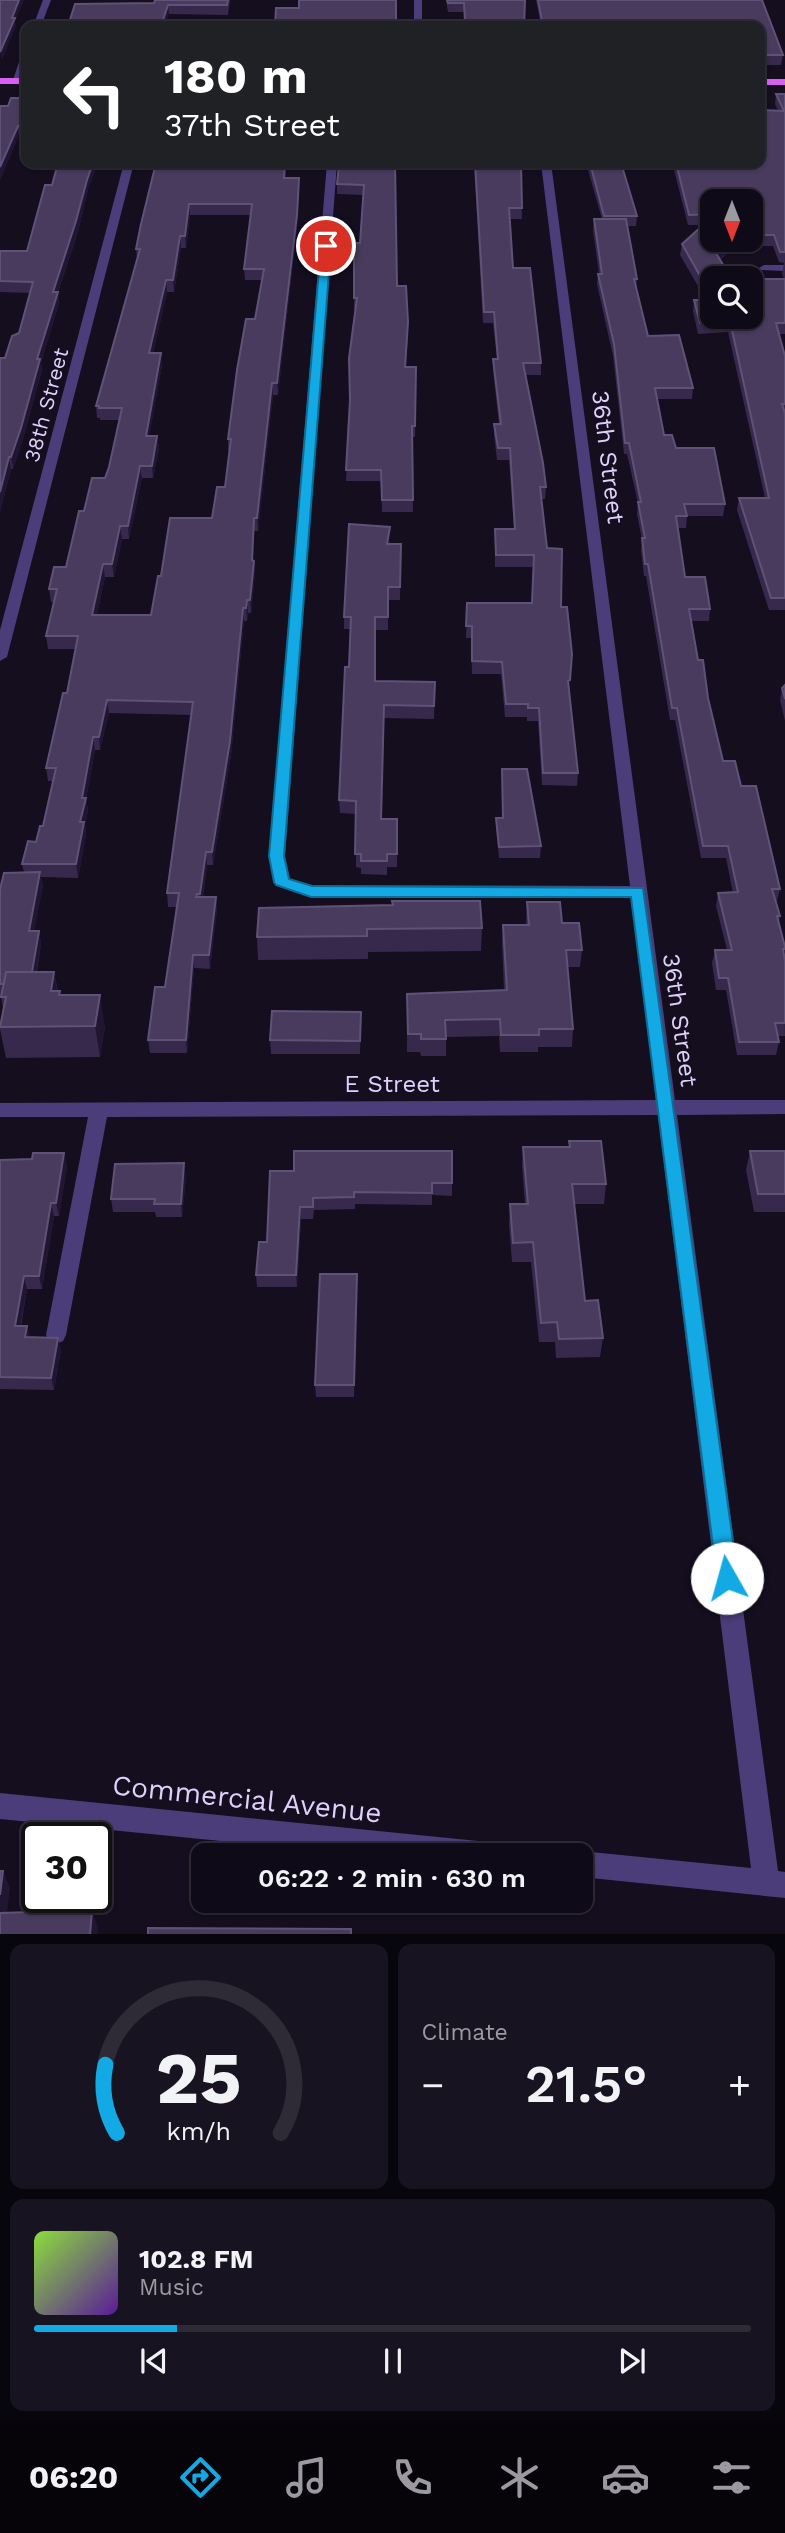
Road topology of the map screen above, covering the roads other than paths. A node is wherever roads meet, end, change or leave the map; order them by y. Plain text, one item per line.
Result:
1 (47, 0) edge
2 (418, 0) edge
3 (39, 21) edge
4 (418, 21) edge
5 (21, 65) edge
6 (0, 81) edge
7 (15, 81) junction
8 (21, 81) edge
9 (765, 82) edge
10 (785, 82) edge
11 (128, 168) edge
12 (332, 168) edge
13 (548, 168) edge
14 (764, 268) dead end
15 (785, 268) edge
16 (0, 657) edge
17 (638, 892) junction
18 (785, 1107) edge
19 (667, 1108) junction
20 (99, 1110) junction
21 (0, 1111) edge
22 (56, 1335) edge
23 (0, 1806) edge
24 (368, 1843) edge
25 (593, 1865) edge
26 (776, 1884) edge

1 - 3 street
2 - 4 street
5 - 7 street
6 - 7 main road
7 - 8 main road
9 - 10 main road
11 - 16 street, 38th Street
12 - 17 street
13 - 17 street, 36th Street
14 - 15 street
17 - 19 street, 36th Street
18 - 19 street, E Street
19 - 20 street, E Street
19 - 26 street, 36th Street
20 - 21 street, E Street
20 - 22 street
23 - 24 street, Commercial Avenue
25 - 26 street

